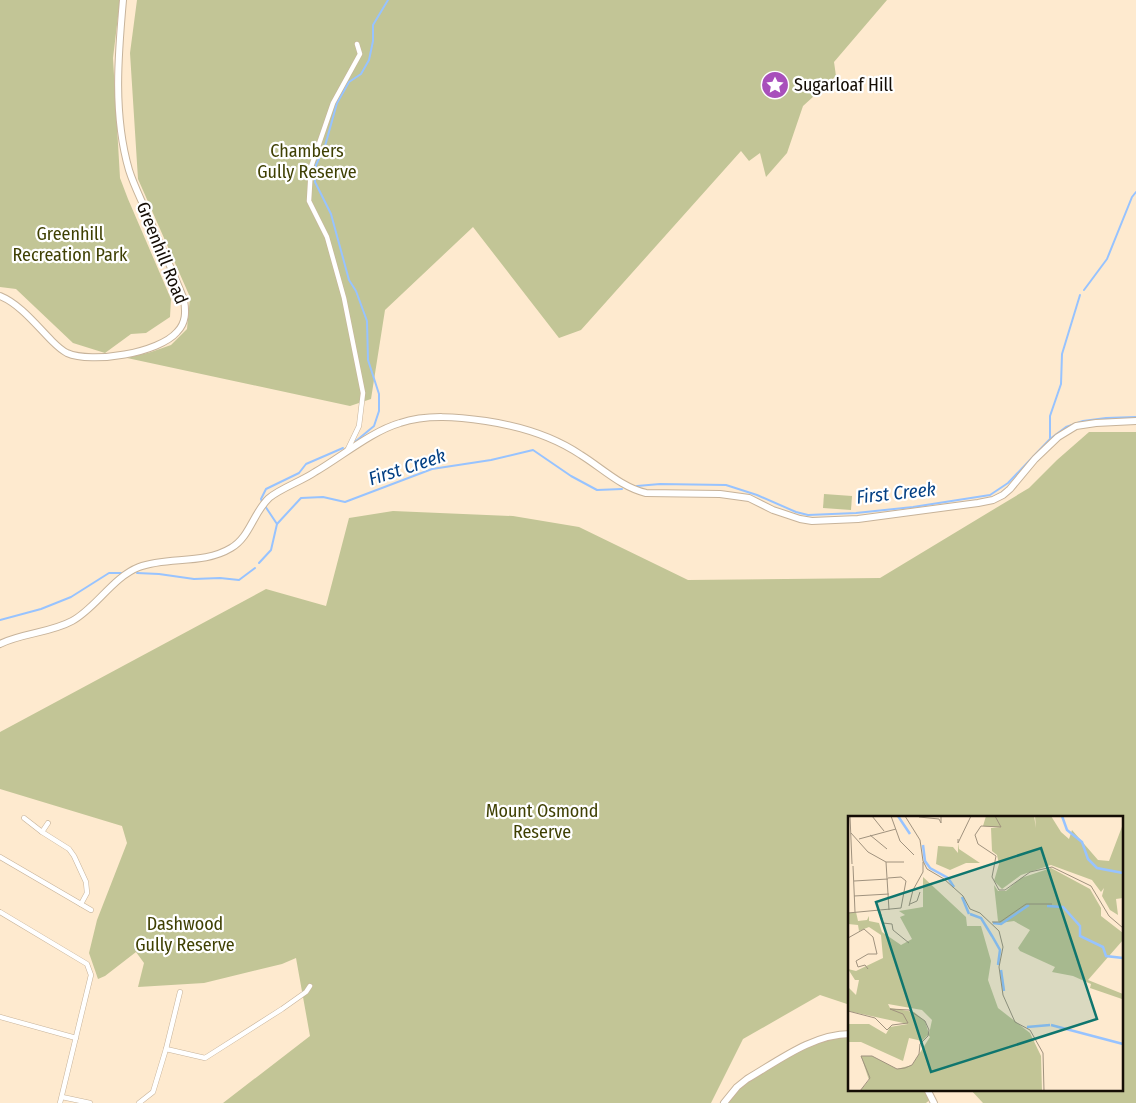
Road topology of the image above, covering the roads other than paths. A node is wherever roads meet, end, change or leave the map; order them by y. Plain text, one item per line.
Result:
1 (123, 0) edge
2 (358, 44) dead end
3 (0, 296) edge
4 (1136, 421) edge
5 (347, 452) junction
6 (0, 644) edge
7 (24, 818) dead end
8 (48, 824) dead end
9 (42, 832) junction
10 (0, 857) edge
11 (81, 904) junction
12 (91, 910) dead end
13 (0, 912) edge
14 (310, 986) dead end
15 (180, 992) dead end
16 (0, 1016) edge
17 (848, 1034) edge
18 (76, 1038) junction
19 (166, 1049) junction
20 (928, 1090) edge
21 (62, 1097) junction
22 (60, 1103) edge
23 (90, 1103) edge
24 (139, 1103) edge
25 (724, 1103) edge
26 (934, 1103) edge

1 - 3 street, Greenhill Road
2 - 5 street
4 - 5 street
5 - 6 street
7 - 9 street
8 - 9 street
9 - 11 street
10 - 11 street
11 - 12 street
13 - 18 street
14 - 19 street
15 - 19 street
16 - 18 street
17 - 25 street
18 - 21 street
19 - 24 street
20 - 26 street
21 - 22 street
21 - 23 street

